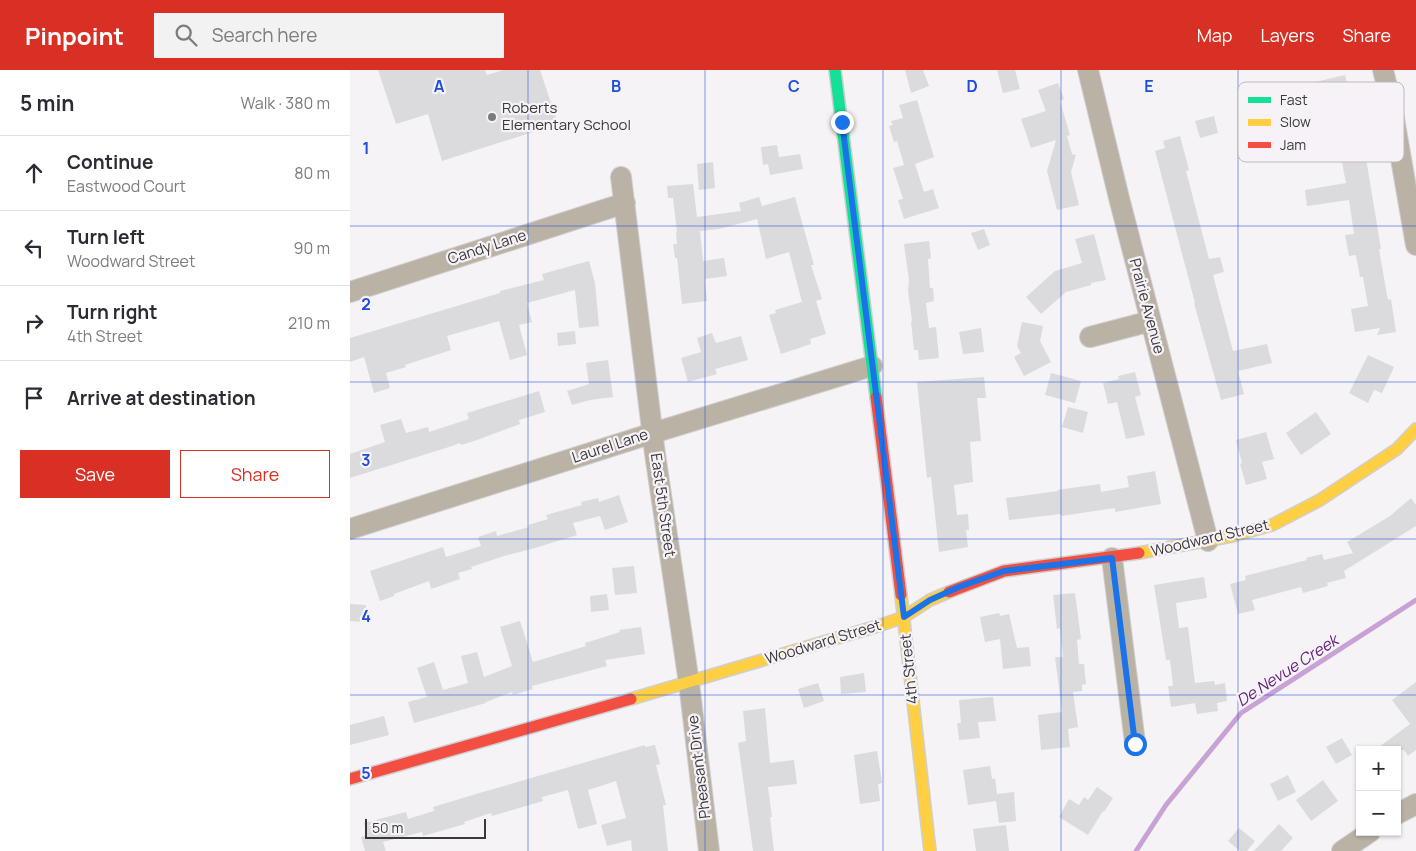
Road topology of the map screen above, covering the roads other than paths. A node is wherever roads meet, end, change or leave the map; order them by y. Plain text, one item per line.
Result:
1 (835, 70) edge
2 (1088, 70) edge
3 (1402, 162) edge
4 (621, 177) dead end
5 (625, 203) junction
6 (1416, 245) edge
7 (350, 292) edge
8 (1151, 321) junction
9 (1090, 337) dead end
10 (872, 366) junction
11 (1416, 429) edge
12 (653, 432) junction
13 (350, 529) edge
14 (1208, 541) junction
15 (1112, 558) junction
16 (904, 617) junction
17 (690, 683) junction
18 (1135, 744) dead end
19 (350, 780) edge
20 (1416, 804) edge
21 (1401, 812) edge
22 (1364, 836) edge
23 (709, 851) edge
24 (930, 851) edge
25 (1342, 851) edge

1 - 10 street, 4th Street
2 - 8 street, Prairie Avenue
3 - 6 street
4 - 5 street, East 5th Street
5 - 7 street, Candy Lane
5 - 12 street, East 5th Street
8 - 9 street
8 - 14 street, Prairie Avenue
10 - 12 street, Laurel Lane
10 - 16 street, 4th Street
11 - 14 street, Woodward Street
12 - 13 street, Laurel Lane
12 - 17 street, East 5th Street
14 - 15 street, Woodward Street
15 - 16 street, Woodward Street
15 - 18 street
16 - 17 street, Woodward Street
16 - 24 street, 4th Street
17 - 19 street, Woodward Street
17 - 23 street, Pheasant Drive
20 - 21 street
22 - 25 street

